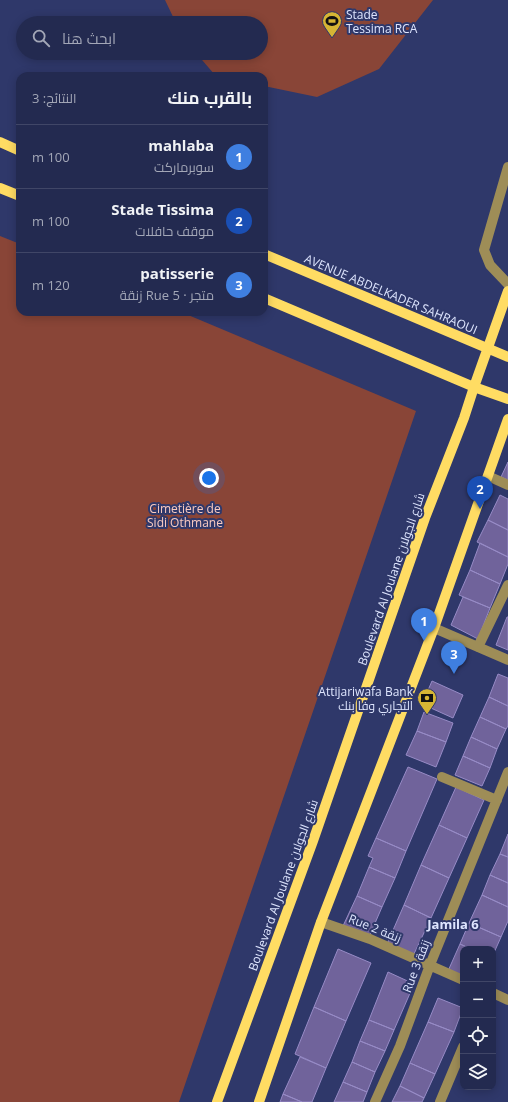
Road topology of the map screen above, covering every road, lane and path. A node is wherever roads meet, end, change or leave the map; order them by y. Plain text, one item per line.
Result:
1 (0, 142) edge
2 (16, 149) edge
3 (508, 167) edge
4 (0, 188) edge
5 (16, 194) edge
6 (268, 256) edge
7 (508, 284) edge
8 (508, 291) edge
9 (268, 300) edge
10 (487, 349) junction
11 (508, 357) edge
12 (474, 387) junction
13 (508, 399) edge
14 (508, 419) edge
15 (488, 476) junction
16 (508, 485) edge
17 (508, 585) edge
18 (434, 628) junction
19 (478, 647) junction
20 (508, 660) edge
21 (508, 772) edge
22 (442, 777) dead end
23 (497, 800) junction
24 (321, 922) junction
25 (430, 965) junction
26 (460, 979) edge
27 (496, 995) edge
28 (508, 1000) edge
29 (460, 1054) edge
30 (217, 1102) edge
31 (259, 1102) edge
32 (375, 1102) edge
33 (440, 1102) edge

1 - 2 main road
3 - 7 street
4 - 5 main road
6 - 10 main road, AVENUE ABDELKADER SAHRAOUI
8 - 10 main road, Boulevard Al Joulane شارع الجولان
9 - 12 main road
10 - 11 main road, AVENUE ABDELKADER SAHRAOUI
10 - 12 main road, Boulevard Al Joulane شارع الجولان
12 - 13 main road
12 - 30 main road, Boulevard Al Joulane شارع الجولان
14 - 15 main road
15 - 16 street
15 - 18 main road
17 - 19 street
18 - 19 street
18 - 24 main road
19 - 20 street
21 - 23 street, Rue 3 زنقة
22 - 23 street
23 - 25 street, Rue 3 زنقة
24 - 25 street, Rue 2 زنقة
24 - 31 main road
25 - 26 street, Rue 2 زنقة
25 - 32 street, Rue 3 زنقة
27 - 28 street
29 - 33 street

